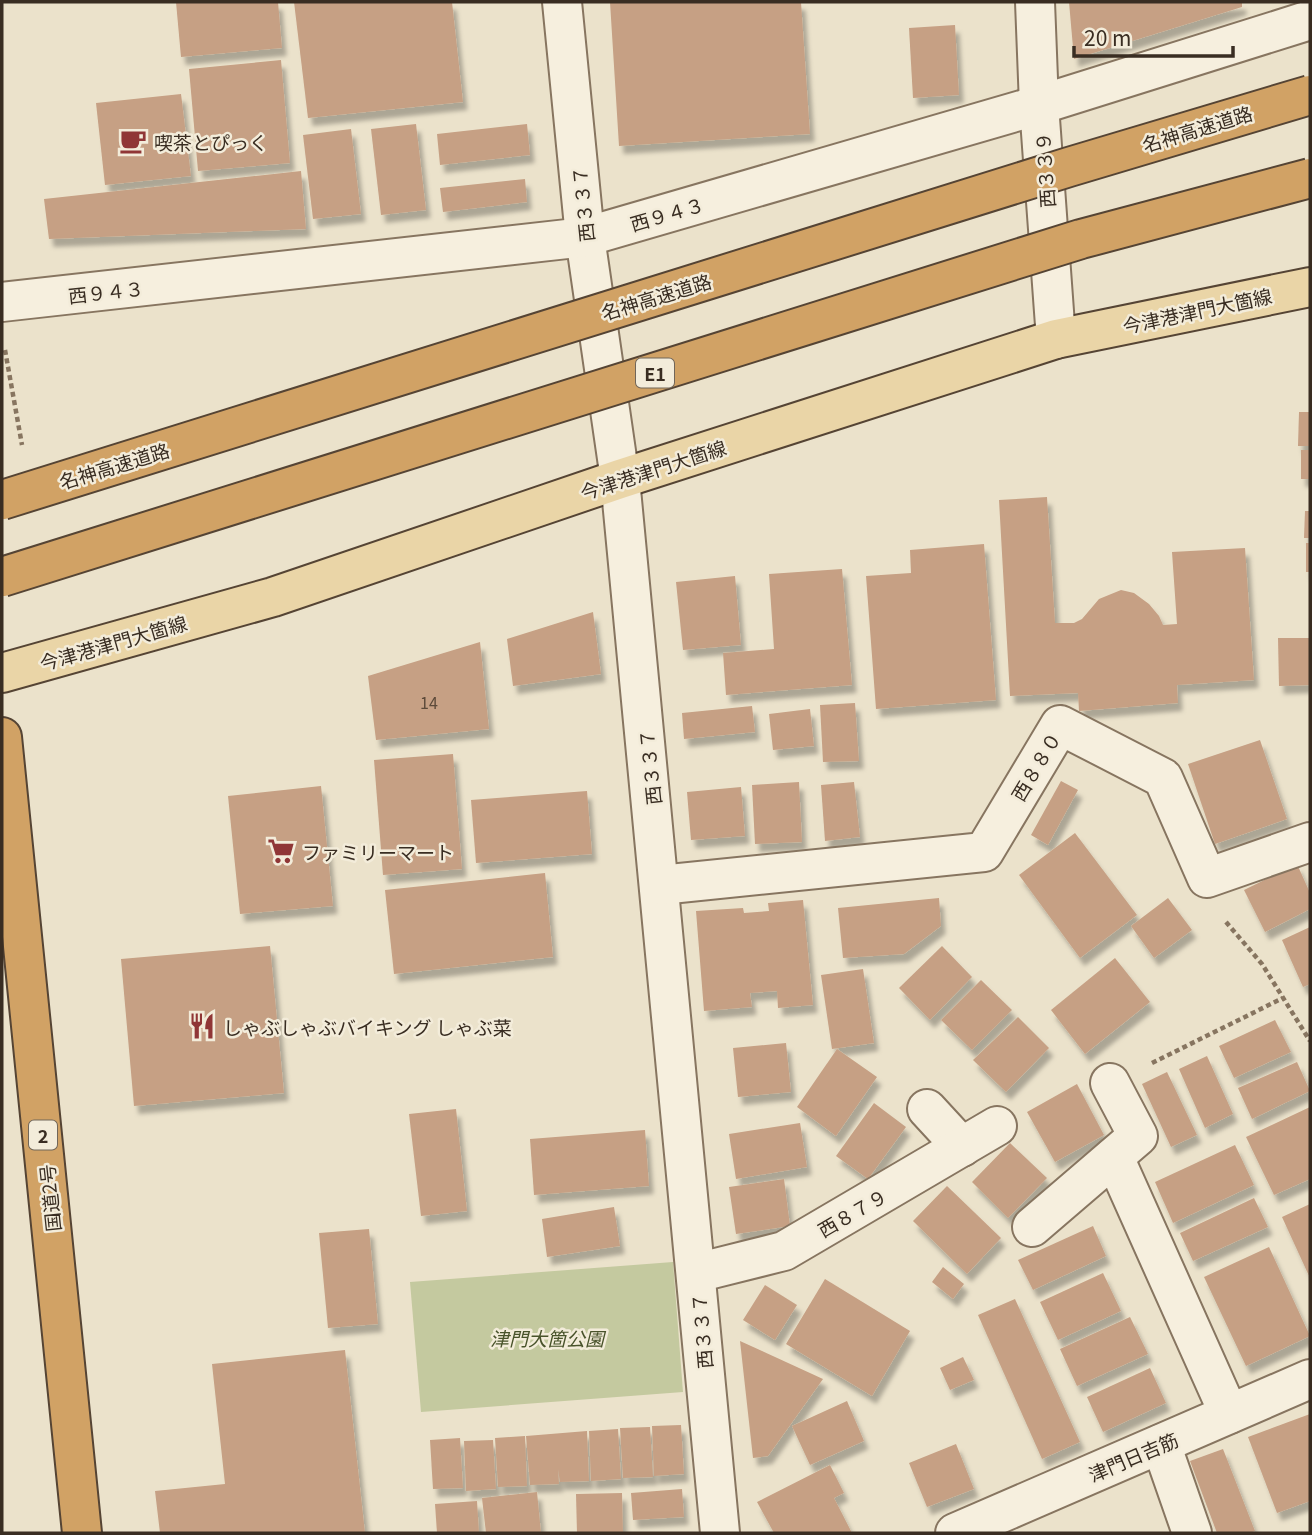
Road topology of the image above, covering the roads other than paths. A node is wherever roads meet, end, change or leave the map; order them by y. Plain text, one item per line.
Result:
1 (562, 2) edge
2 (1035, 2) edge
3 (1310, 20) edge
4 (1310, 95) edge
5 (1039, 105) junction
6 (1310, 178) edge
7 (584, 237) junction
8 (1310, 287) edge
9 (2, 302) edge
10 (1056, 339) junction
11 (620, 479) junction
12 (2, 500) edge
13 (2, 577) edge
14 (2, 673) edge
15 (2, 737) edge
16 (1310, 842) edge
17 (660, 884) junction
18 (1110, 1083) road end
19 (927, 1109) dead end
20 (997, 1126) dead end
21 (962, 1147) junction
22 (1114, 1157) junction
23 (1032, 1227) dead end
24 (696, 1273) junction
25 (1310, 1379) edge
26 (1229, 1414) junction
27 (1161, 1444) junction
28 (82, 1533) edge
29 (720, 1533) edge
30 (955, 1533) edge
31 (1192, 1533) edge

1 - 7 street, 西３３７
2 - 5 street, 西３３９
3 - 5 street, 西９４３
4 - 12 highway, 名神高速道路, bridge
5 - 7 street, 西９４３
5 - 10 street, 西３３９
6 - 13 highway, E1, bridge
7 - 9 street, 西９４３
7 - 11 street, 西３３７
8 - 10 main road, 今津港津門大箇線
10 - 11 main road, 今津港津門大箇線
11 - 14 main road, 今津港津門大箇線
11 - 17 street, 西３３７
15 - 28 highway, 国道2号 / 2
16 - 17 street, 西８８０
17 - 24 street, 西３３７
18 - 22 street
19 - 21 street
20 - 21 street, 西８７９
21 - 24 street, 西８７９
22 - 23 street
22 - 26 street
24 - 29 street, 西３３７
25 - 26 street, 津門日吉筋
26 - 27 street, 津門日吉筋
27 - 30 street, 津門日吉筋
27 - 31 street

